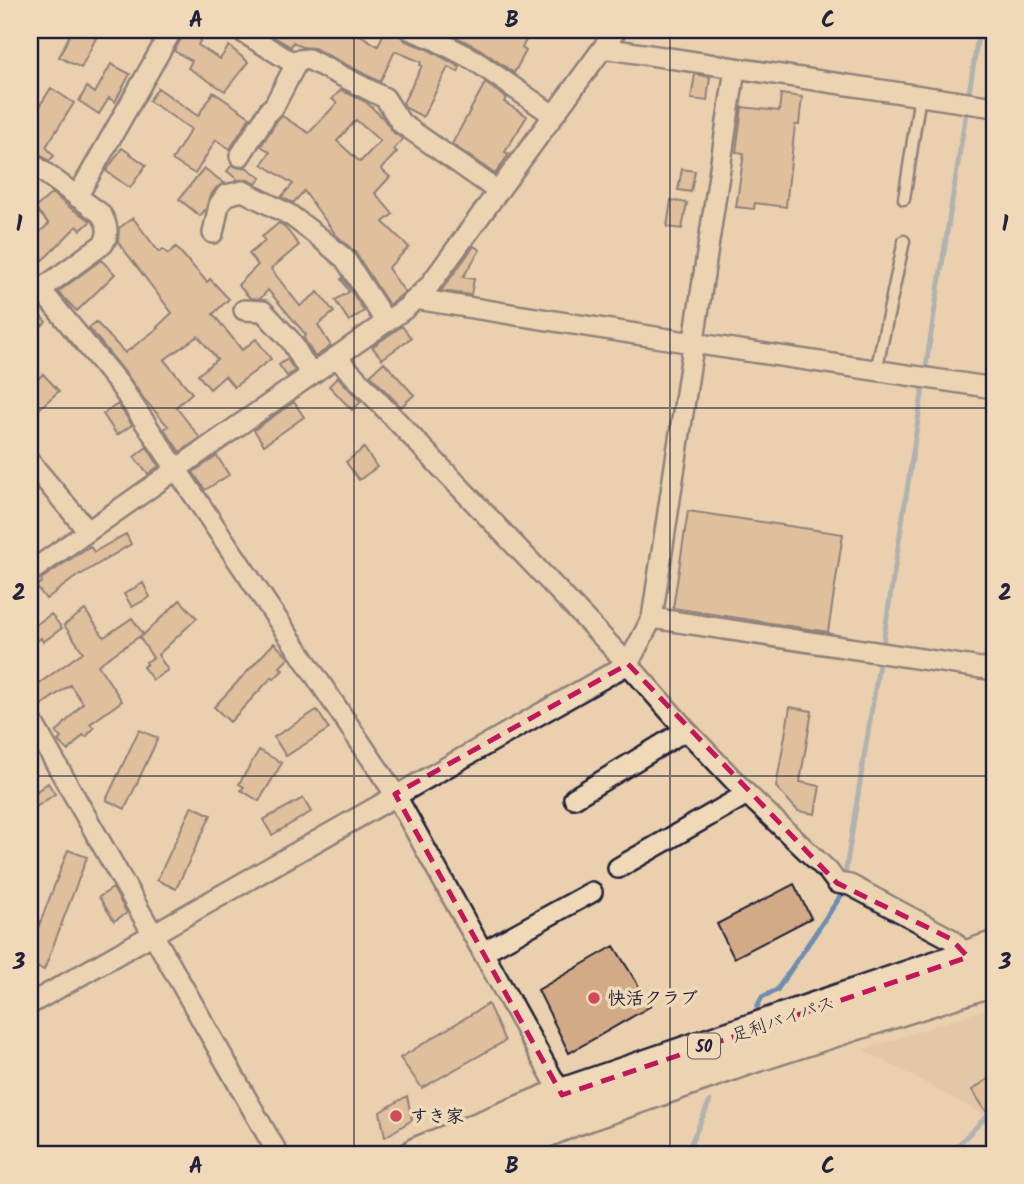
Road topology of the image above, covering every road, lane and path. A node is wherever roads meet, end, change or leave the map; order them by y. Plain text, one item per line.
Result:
1 (172, 30) edge
2 (239, 30) edge
3 (411, 30) edge
4 (617, 30) edge
5 (603, 48) junction
6 (298, 60) junction
7 (736, 69) junction
8 (920, 96) junction
9 (994, 107) edge
10 (553, 116) junction
11 (240, 156) dead end
12 (30, 162) edge
13 (498, 191) junction
14 (77, 197) junction
15 (904, 199) dead end
16 (213, 233) dead end
17 (904, 241) dead end
18 (416, 299) junction
19 (244, 310) dead end
20 (386, 322) junction
21 (693, 343) junction
22 (336, 357) junction
23 (876, 371) junction
24 (311, 375) junction
25 (994, 388) edge
26 (30, 462) edge
27 (177, 468) junction
28 (88, 531) junction
29 (30, 572) edge
30 (652, 618) junction
31 (628, 664) junction
32 (994, 670) edge
33 (30, 718) edge
34 (686, 730) junction
35 (396, 794) junction
36 (747, 794) junction
37 (574, 798) dead end
38 (618, 868) dead end
39 (592, 892) dead end
40 (153, 933) junction
41 (483, 952) junction
42 (981, 952) edge
43 (994, 979) edge
44 (30, 1004) edge
45 (562, 1095) junction
46 (278, 1154) edge
47 (416, 1154) edge
48 (490, 1154) edge

1 - 14 street
2 - 6 street
3 - 10 street
4 - 5 street
5 - 7 street
5 - 10 street
6 - 11 street
6 - 13 street
7 - 8 street
7 - 21 street
8 - 9 street
8 - 15 lane
10 - 13 street
12 - 14 street
13 - 18 street
14 - 27 street
16 - 20 street
17 - 23 lane
18 - 20 street
18 - 21 street
19 - 24 street
20 - 22 street
21 - 23 street
21 - 30 street
22 - 24 street
22 - 31 street
23 - 25 street
24 - 27 street
26 - 28 street
27 - 28 street
27 - 35 street
28 - 29 street
30 - 31 street
30 - 32 street
31 - 34 street
31 - 35 street
33 - 40 street
34 - 36 street
34 - 37 street
35 - 40 street
35 - 41 street
36 - 38 street
36 - 42 street
39 - 41 street
40 - 44 street
40 - 46 street
41 - 45 street
42 - 45 highway, 足利バイパス / 50
43 - 48 highway, 足利バイパス / 50
45 - 47 highway, 足利バイパス / 50

